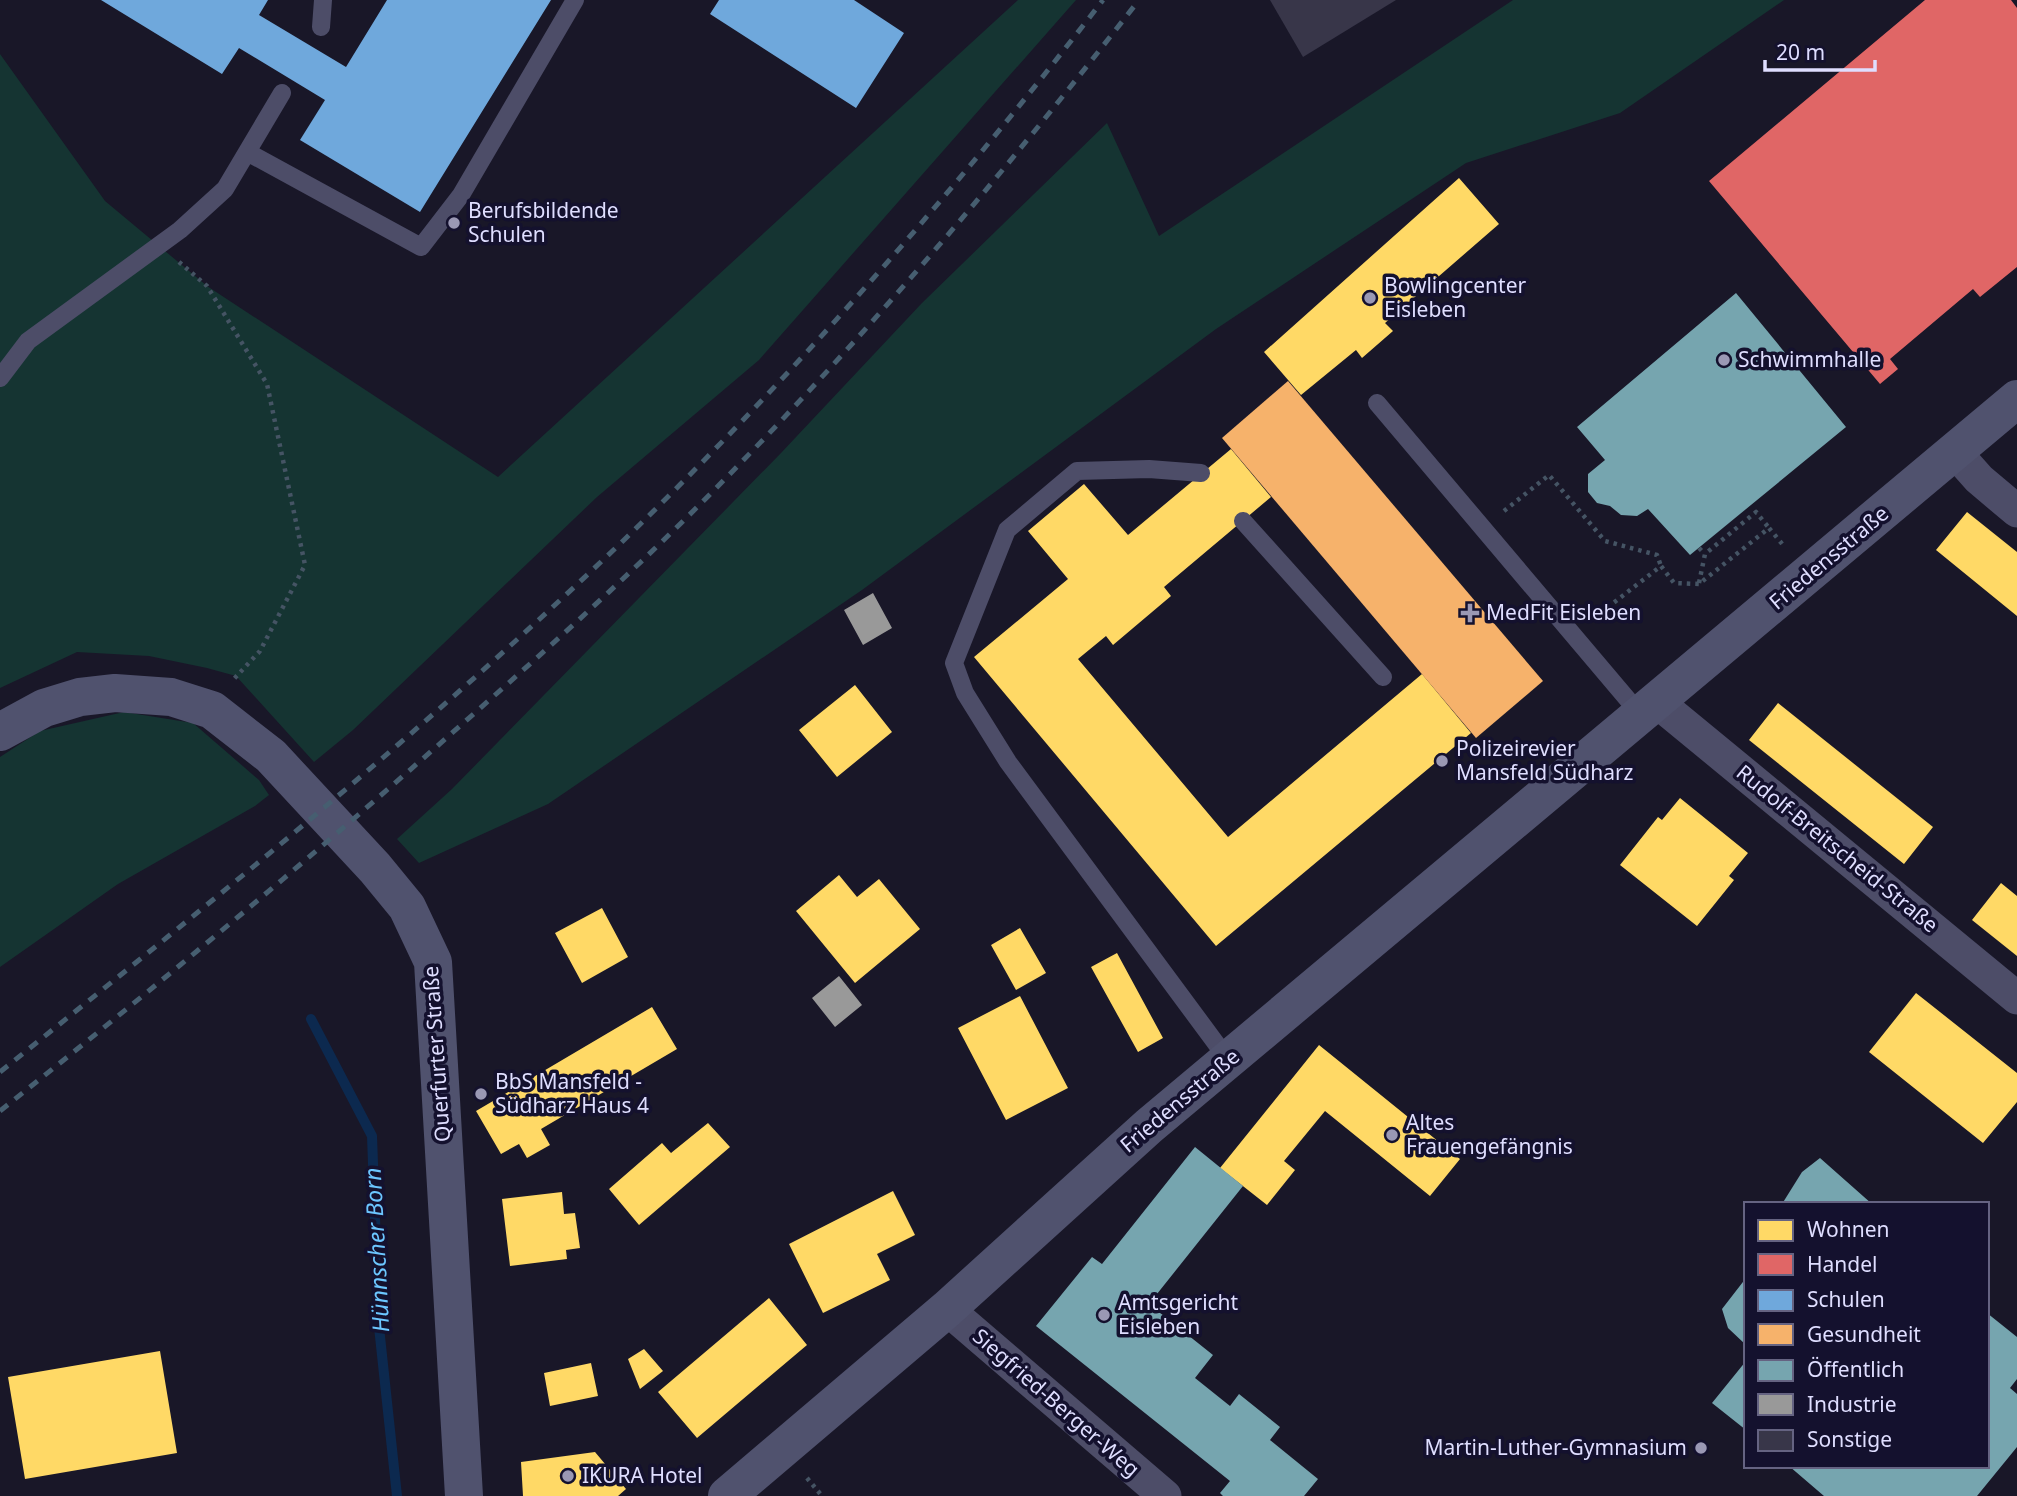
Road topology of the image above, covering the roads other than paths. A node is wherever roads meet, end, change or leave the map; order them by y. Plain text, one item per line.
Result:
1 (323, 0) edge
2 (575, 0) edge
3 (321, 27) dead end
4 (282, 93) dead end
5 (247, 152) junction
6 (0, 378) edge
7 (2017, 399) edge
8 (1377, 403) dead end
9 (1955, 452) junction
10 (1201, 473) dead end
11 (2017, 511) edge
12 (1243, 521) dead end
13 (1383, 677) dead end
14 (1648, 708) junction
15 (0, 732) edge
16 (2017, 998) edge
17 (1229, 1061) junction
18 (947, 1310) junction
19 (464, 1496) edge
20 (727, 1496) edge
21 (1165, 1496) edge

1 - 3 lane
2 - 5 lane
4 - 5 lane
5 - 6 lane
7 - 9 main road, Friedensstraße
8 - 14 lane
9 - 11 street
9 - 14 main road, Friedensstraße
10 - 17 lane
12 - 13 lane
14 - 16 street, Rudolf-Breitscheid-Straße
14 - 17 main road, Friedensstraße
15 - 19 main road, Querfurter Straße
17 - 18 main road, Friedensstraße
18 - 20 main road, Friedensstraße
18 - 21 street, Siegfried-Berger-Weg

